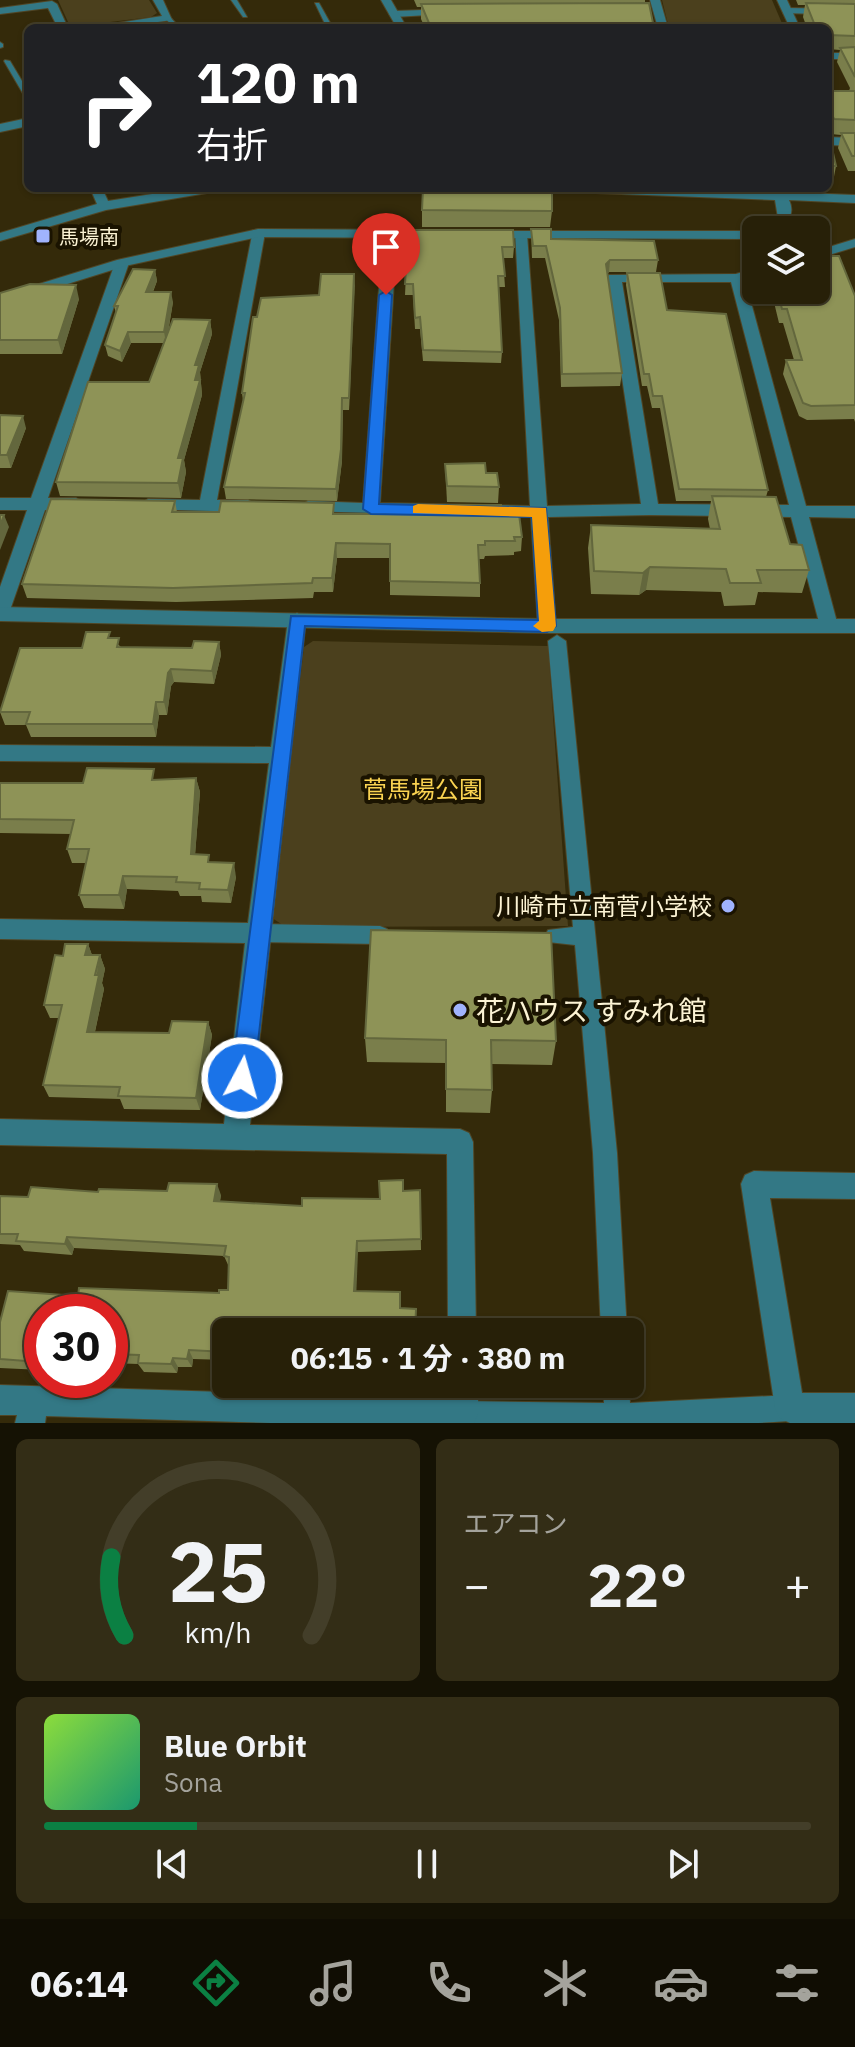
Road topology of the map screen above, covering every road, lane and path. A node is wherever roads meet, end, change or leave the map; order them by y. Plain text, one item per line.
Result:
1 (158, 0) edge
2 (234, 0) edge
3 (386, 0) edge
4 (317, 4) dead end
5 (785, 5) edge
6 (656, 6) edge
7 (458, 10) edge
8 (0, 11) edge
9 (642, 11) edge
10 (855, 12) edge
11 (394, 14) junction
12 (245, 16) dead end
13 (168, 18) junction
14 (61, 24) edge
15 (122, 24) edge
16 (173, 24) edge
17 (328, 24) edge
18 (400, 24) edge
19 (793, 24) edge
20 (832, 56) edge
21 (855, 56) edge
22 (7, 61) dead end
23 (24, 90) edge
24 (24, 123) edge
25 (0, 128) edge
26 (832, 141) edge
27 (855, 142) edge
28 (98, 192) edge
29 (189, 192) edge
30 (674, 192) edge
31 (780, 196) junction
32 (855, 199) edge
33 (104, 206) junction
34 (784, 216) edge
35 (258, 233) junction
36 (390, 234) junction
37 (448, 234) edge
38 (477, 234) edge
39 (520, 234) junction
40 (742, 235) edge
41 (0, 237) edge
42 (855, 243) edge
43 (830, 251) edge
44 (122, 263) junction
45 (742, 276) edge
46 (737, 278) junction
47 (0, 301) edge
48 (0, 504) edge
49 (40, 504) junction
50 (100, 505) edge
51 (131, 505) edge
52 (207, 506) junction
53 (266, 507) edge
54 (296, 507) edge
55 (371, 509) junction
56 (650, 509) junction
57 (800, 510) junction
58 (540, 512) junction
59 (855, 512) edge
60 (0, 614) edge
61 (297, 620) junction
62 (829, 626) junction
63 (855, 626) edge
64 (552, 634) junction
65 (0, 753) edge
66 (279, 755) junction
67 (0, 929) edge
68 (258, 933) junction
69 (380, 935) edge
70 (555, 936) edge
71 (583, 936) junction
72 (0, 1132) edge
73 (236, 1136) junction
74 (855, 1186) edge
75 (462, 1318) edge
76 (613, 1318) edge
77 (463, 1398) edge
78 (617, 1398) edge
79 (0, 1400) edge
80 (855, 1408) edge
81 (32, 1413) edge
82 (798, 1413) edge
83 (463, 1414) junction
84 (618, 1420) edge

1 - 13 street
2 - 12 lane
3 - 11 street
4 - 17 lane
5 - 10 street
5 - 19 street
6 - 9 street
7 - 11 street
8 - 14 street
11 - 18 street
13 - 15 street
13 - 16 lane
20 - 21 street
22 - 23 lane
24 - 25 street
26 - 27 street
28 - 33 street
29 - 33 street
30 - 31 street
31 - 32 street
31 - 34 street
33 - 41 street
35 - 36 street
35 - 44 street
35 - 52 street
36 - 37 street
36 - 55 street
38 - 39 street
39 - 40 street
39 - 58 street
42 - 43 street
44 - 47 street
44 - 49 street
45 - 46 street
46 - 56 street
46 - 57 street
48 - 49 street
49 - 50 street
49 - 60 street
51 - 52 street
52 - 53 street
54 - 55 street
55 - 58 street
56 - 57 street
56 - 58 street
57 - 59 street
57 - 62 street
58 - 64 street
60 - 61 street
61 - 64 street
61 - 66 street
62 - 63 street
62 - 64 street
64 - 71 street
65 - 66 street
66 - 68 street
67 - 68 street
68 - 69 street
68 - 73 street
70 - 71 street
71 - 76 street
72 - 73 street
73 - 75 street
74 - 82 street
77 - 83 street
78 - 84 street
79 - 81 street
80 - 82 street
81 - 83 street
82 - 84 street
83 - 84 street

